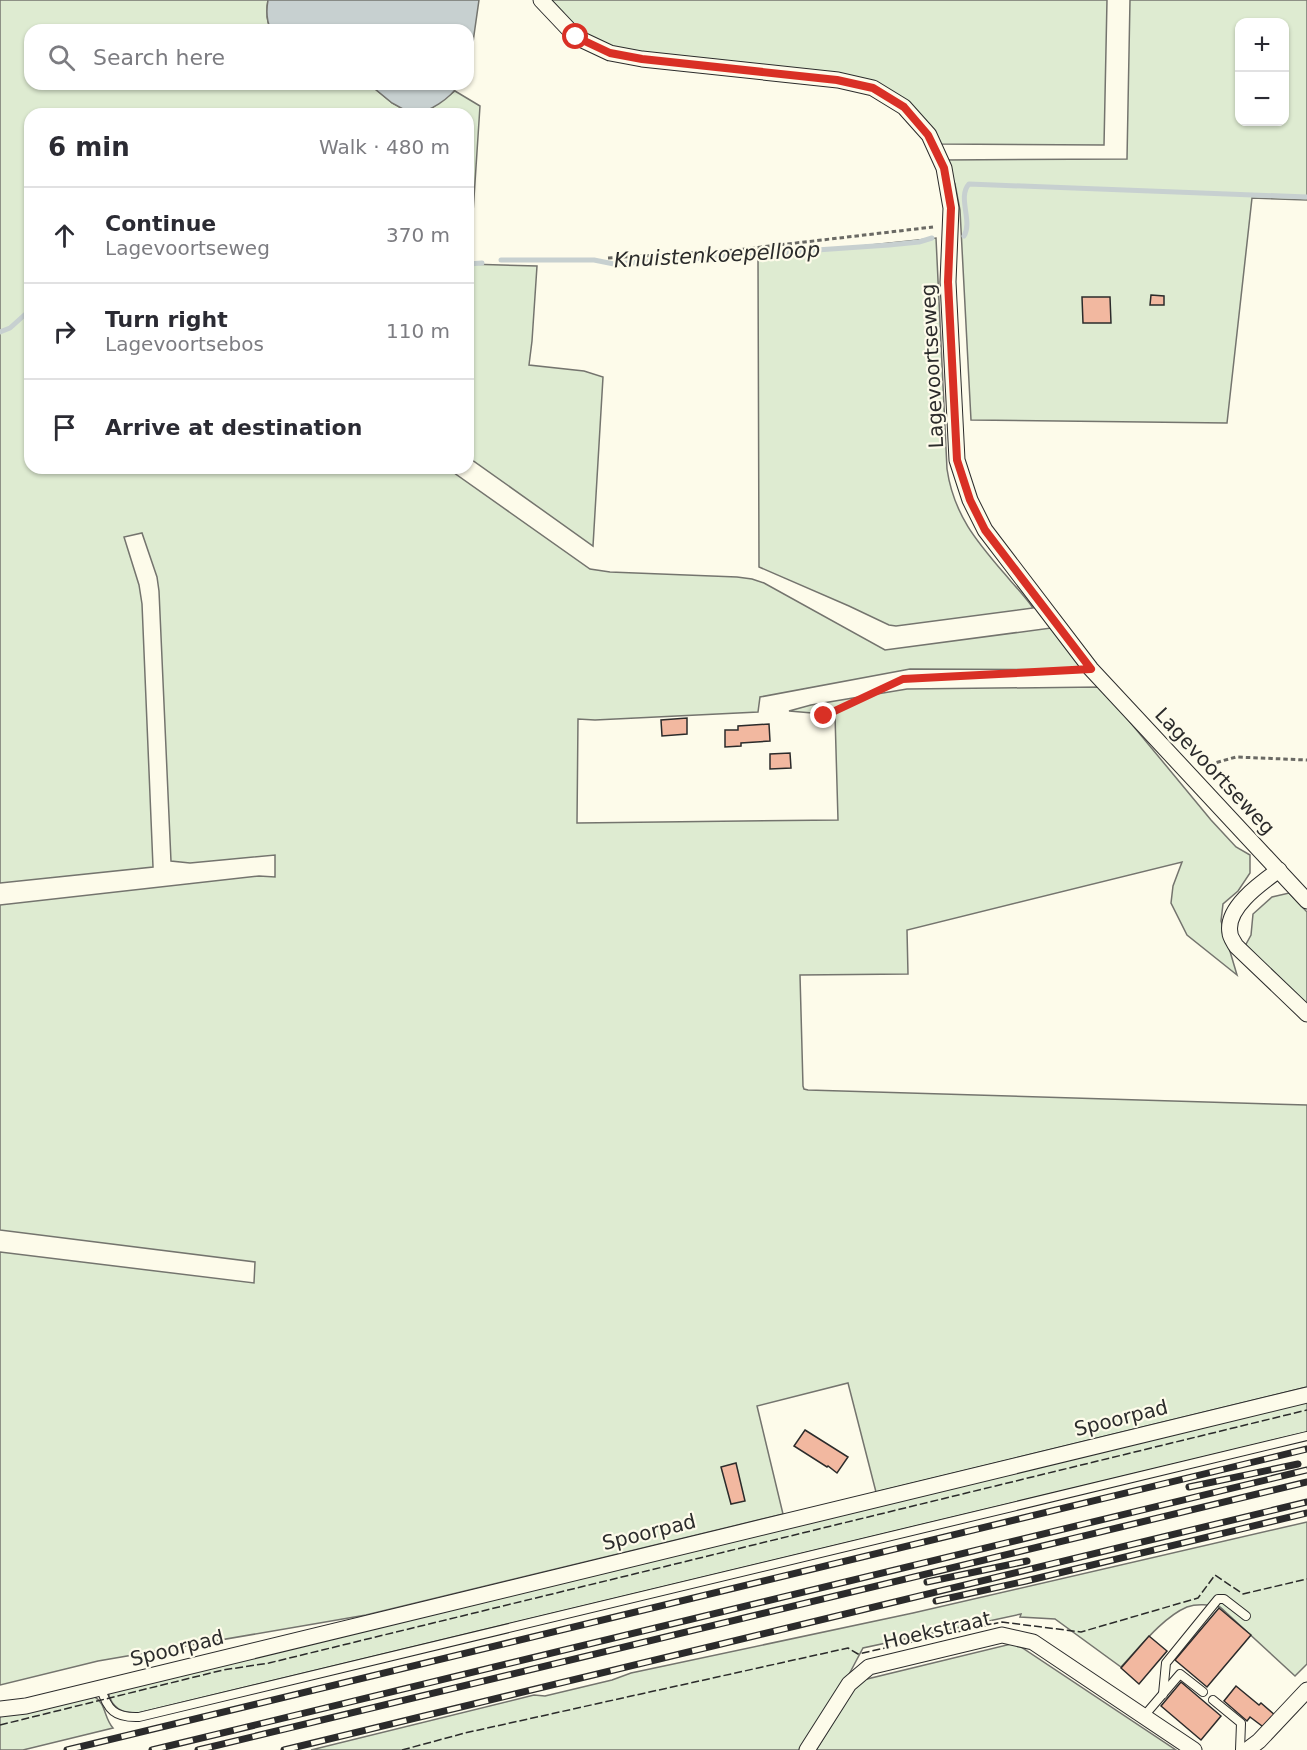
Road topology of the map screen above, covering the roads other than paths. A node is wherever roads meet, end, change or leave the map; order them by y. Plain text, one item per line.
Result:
1 (541, 0) edge
2 (1279, 870) junction
3 (1307, 901) edge
4 (1307, 1014) edge
5 (1307, 1395) edge
6 (1307, 1436) edge
7 (1246, 1616) dead end
8 (101, 1688) junction
9 (1307, 1690) edge
10 (1203, 1692) dead end
11 (1163, 1694) junction
12 (1213, 1700) dead end
13 (0, 1709) edge
14 (1144, 1716) junction
15 (807, 1750) edge
16 (1194, 1750) edge
17 (1240, 1750) edge
18 (1247, 1750) edge

1 - 2 street, Lagevoortseweg
2 - 3 street, Lagevoortseweg
2 - 4 street
5 - 8 street, Spoorpad
6 - 8 lane
7 - 11 lane
8 - 13 street, Spoorpad
9 - 18 street
10 - 11 lane
11 - 14 lane
12 - 17 lane
14 - 15 street, Hoekstraat
14 - 16 street, Hoekstraat

